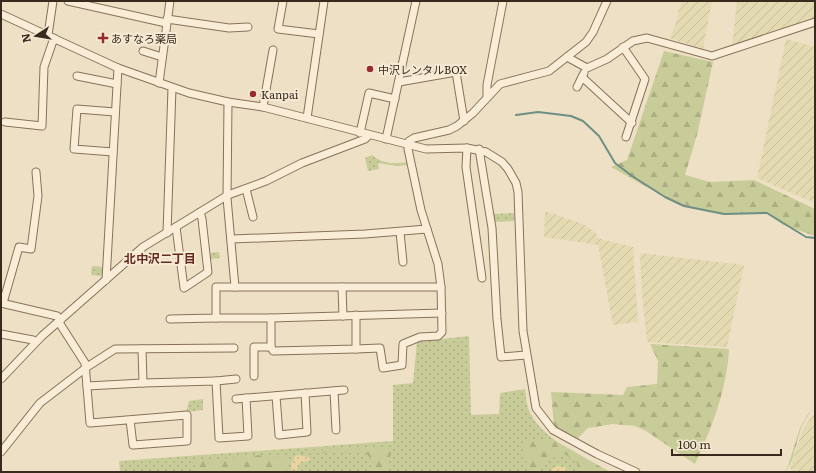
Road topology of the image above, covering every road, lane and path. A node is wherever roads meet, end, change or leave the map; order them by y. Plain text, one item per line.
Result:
1 (53, 1) edge
2 (68, 1) edge
3 (168, 1) edge
4 (283, 1) edge
5 (324, 1) edge
6 (416, 1) edge
7 (503, 1) edge
8 (607, 1) edge
9 (1, 14) edge
10 (167, 21) junction
11 (815, 22) edge
12 (248, 27) dead end
13 (319, 34) junction
14 (51, 36) junction
15 (623, 47) junction
16 (273, 50) dead end
17 (143, 51) dead end
18 (162, 57) junction
19 (567, 57) junction
20 (118, 68) junction
21 (587, 68) junction
22 (77, 76) dead end
23 (582, 77) junction
24 (399, 82) junction
25 (159, 83) junction
26 (117, 84) junction
27 (577, 87) dead end
28 (172, 88) junction
29 (487, 98) junction
30 (396, 99) junction
31 (228, 102) junction
32 (263, 107) junction
33 (115, 112) junction
34 (307, 118) junction
35 (464, 121) junction
36 (5, 122) dead end
37 (632, 123) junction
38 (360, 133) junction
39 (369, 135) junction
40 (626, 137) dead end
41 (386, 139) junction
42 (408, 144) junction
43 (466, 148) junction
44 (479, 149) junction
45 (113, 152) junction
46 (36, 172) dead end
47 (246, 189) junction
48 (228, 195) junction
49 (200, 212) junction
50 (253, 217) dead end
51 (176, 227) junction
52 (426, 229) junction
53 (400, 232) junction
54 (166, 233) junction
55 (232, 239) junction
56 (403, 262) dead end
57 (482, 278) dead end
58 (106, 280) junction
59 (235, 287) junction
60 (342, 287) junction
61 (441, 287) junction
62 (2, 303) edge
63 (442, 313) junction
64 (356, 315) junction
65 (343, 316) junction
66 (216, 318) junction
67 (271, 318) junction
68 (60, 319) junction
69 (170, 319) dead end
70 (1, 334) edge
71 (35, 342) junction
72 (271, 347) junction
73 (234, 348) dead end
74 (142, 349) junction
75 (356, 349) junction
76 (526, 355) junction
77 (87, 367) junction
78 (254, 376) dead end
79 (2, 377) edge
80 (236, 380) dead end
81 (216, 381) junction
82 (143, 383) junction
83 (87, 386) junction
84 (344, 390) dead end
85 (334, 391) junction
86 (305, 394) junction
87 (276, 396) junction
88 (246, 398) junction
89 (236, 399) dead end
90 (130, 420) junction
91 (336, 430) dead end
92 (1, 452) edge
93 (636, 472) edge

1 - 14 street
2 - 10 street
3 - 10 street
4 - 13 street
5 - 13 street
6 - 24 street
7 - 29 street
8 - 19 street
9 - 14 street
10 - 12 street
10 - 18 street
11 - 15 street
13 - 34 street
14 - 20 street
14 - 36 street
15 - 21 street
15 - 37 street
16 - 32 street
17 - 18 street
18 - 25 street
19 - 21 street
19 - 29 street
20 - 25 street
20 - 26 street
21 - 23 street
22 - 26 street
23 - 27 street
23 - 37 street
24 - 30 street
24 - 35 street
25 - 28 street
26 - 33 street
28 - 31 street
28 - 54 street
29 - 35 street
30 - 38 street
30 - 41 street
31 - 32 street
31 - 48 street
32 - 34 street
33 - 45 street
33 - 45 street
34 - 38 street
35 - 42 street
37 - 40 street
38 - 39 street
39 - 41 street
39 - 47 street
41 - 42 street
42 - 43 street
42 - 52 street
43 - 44 street
43 - 57 street
44 - 76 street
44 - 76 street
45 - 58 street
46 - 62 street
47 - 48 street
47 - 50 street
48 - 49 street
48 - 55 street
49 - 51 street
49 - 51 street
51 - 54 street
52 - 53 street
52 - 61 street
53 - 55 street
53 - 56 street
54 - 58 street
55 - 59 street
58 - 68 street
59 - 60 street
59 - 66 street
60 - 61 street
60 - 65 street
61 - 63 street
62 - 68 street
63 - 64 street
63 - 75 street
64 - 65 street
64 - 75 street
65 - 67 street
66 - 67 street
66 - 69 street
67 - 72 street
68 - 71 street
68 - 77 street
70 - 71 street
71 - 79 street
72 - 75 street
72 - 78 street
73 - 74 street
74 - 77 street
74 - 82 street
76 - 93 street
77 - 83 street
77 - 92 street
80 - 81 street
81 - 82 street
81 - 88 street
82 - 83 street
83 - 90 street
84 - 85 street
85 - 86 street
85 - 91 street
86 - 87 street
86 - 87 street
87 - 88 street
88 - 89 street
90 - 90 street

